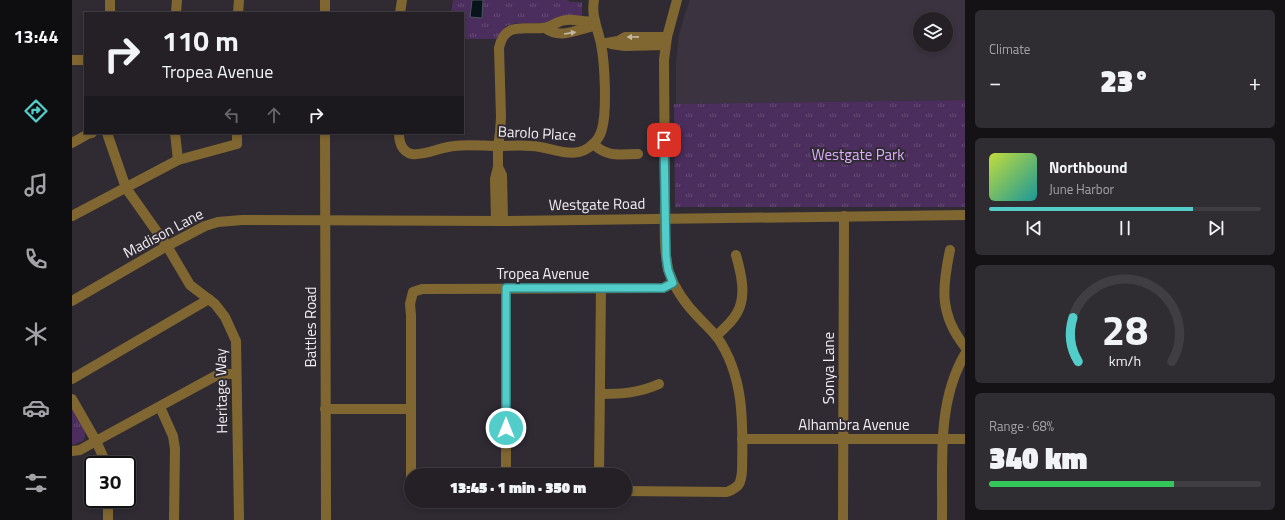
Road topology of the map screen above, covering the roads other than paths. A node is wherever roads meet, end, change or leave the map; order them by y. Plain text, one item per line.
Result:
1 (110, 0) edge
2 (177, 0) edge
3 (239, 0) edge
4 (325, 0) edge
5 (402, 0) edge
6 (594, 0) edge
7 (678, 0) edge
8 (110, 12) edge
9 (176, 12) edge
10 (238, 12) edge
11 (325, 12) edge
12 (400, 12) edge
13 (595, 23) junction
14 (666, 41) junction
15 (601, 44) junction
16 (72, 60) edge
17 (84, 60) edge
18 (90, 134) edge
19 (105, 134) edge
20 (175, 134) edge
21 (237, 134) edge
22 (325, 134) edge
23 (399, 134) edge
24 (72, 143) edge
25 (593, 144) junction
26 (498, 146) junction
27 (638, 154) dead end
28 (178, 160) junction
29 (126, 188) junction
30 (965, 215) edge
31 (72, 216) edge
32 (844, 216) junction
33 (665, 219) junction
34 (324, 220) junction
35 (499, 221) junction
36 (167, 246) junction
37 (950, 250) dead end
38 (736, 255) dead end
39 (673, 283) junction
40 (506, 288) junction
41 (601, 288) junction
42 (209, 299) junction
43 (72, 301) edge
44 (716, 336) junction
45 (965, 347) edge
46 (965, 354) edge
47 (236, 374) junction
48 (72, 379) edge
49 (659, 384) dead end
50 (600, 394) junction
51 (72, 398) edge
52 (160, 407) junction
53 (325, 409) junction
54 (411, 409) junction
55 (843, 438) junction
56 (742, 439) junction
57 (965, 439) edge
58 (943, 440) junction
59 (96, 441) junction
60 (72, 451) edge
61 (103, 456) edge
62 (411, 468) edge
63 (506, 468) edge
64 (599, 468) edge
65 (632, 491) edge
66 (108, 508) edge
67 (108, 520) edge
68 (174, 520) edge
69 (239, 520) edge
70 (326, 520) edge
71 (842, 520) edge
72 (942, 520) edge

1 - 8 street
2 - 9 street
3 - 10 street
4 - 11 street
5 - 12 street
6 - 13 street
7 - 14 street
13 - 15 street
13 - 26 street
14 - 15 street
14 - 33 street
15 - 25 street
16 - 17 street
18 - 24 street
19 - 29 street, Heritage Way
20 - 28 street
21 - 28 street
22 - 34 street, Battles Road
23 - 26 street, Barolo Place
25 - 26 street, Barolo Place
25 - 27 street
26 - 35 street
28 - 29 street
29 - 31 street
29 - 36 street, Heritage Way
30 - 32 street, Westgate Road
32 - 33 street, Westgate Road
32 - 55 street, Sonya Lane
33 - 35 street, Westgate Road
33 - 39 street
34 - 35 street, Westgate Road
34 - 36 street, Madison Lane
34 - 53 street, Battles Road
36 - 42 street, Heritage Way
36 - 43 street, Madison Lane
37 - 45 street
38 - 44 street
39 - 41 street, Tropea Avenue
39 - 44 street
40 - 41 street, Tropea Avenue
40 - 54 street, Tropea Avenue
40 - 63 street
41 - 50 street
42 - 47 street, Heritage Way
42 - 48 street
44 - 56 street
46 - 58 street
47 - 52 street
47 - 69 street, Heritage Way
49 - 50 street
50 - 64 street
51 - 59 street
52 - 59 street
52 - 68 street
53 - 54 street
53 - 70 street, Battles Road
54 - 62 street
55 - 56 street, Alhambra Avenue
55 - 58 street, Alhambra Avenue
55 - 71 street, Sonya Lane
56 - 65 street
57 - 58 street, Alhambra Avenue
58 - 72 street
59 - 60 street
59 - 61 street
66 - 67 street

